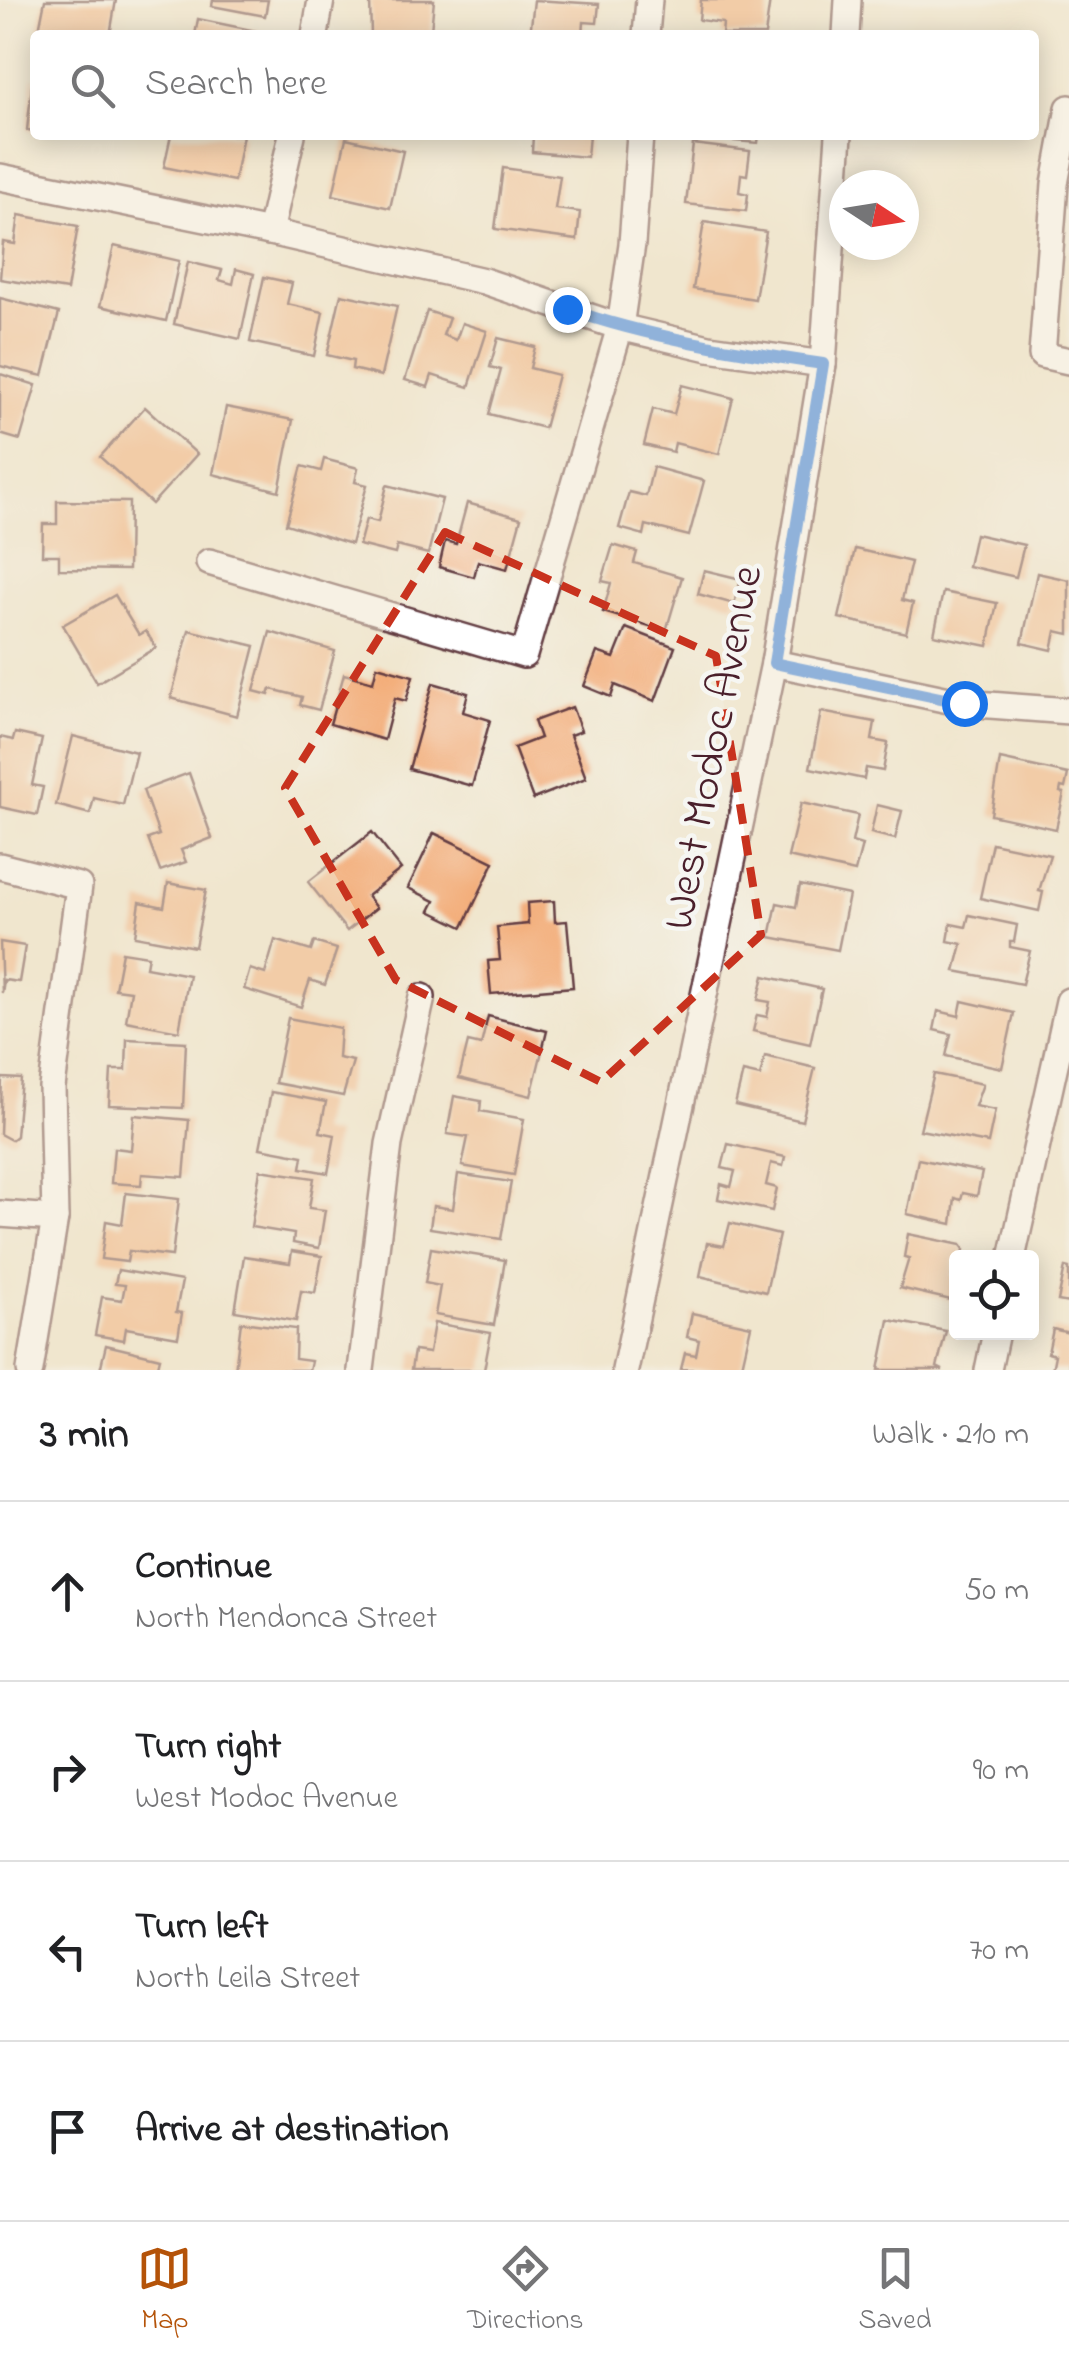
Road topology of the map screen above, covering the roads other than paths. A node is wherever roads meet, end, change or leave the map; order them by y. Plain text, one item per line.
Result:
1 (321, 0) edge
2 (649, 0) edge
3 (848, 0) edge
4 (316, 30) edge
5 (646, 30) edge
6 (846, 30) edge
7 (1069, 108) edge
8 (291, 140) edge
9 (640, 140) edge
10 (839, 140) edge
11 (0, 178) edge
12 (270, 232) junction
13 (620, 327) junction
14 (1069, 361) edge
15 (823, 364) junction
16 (209, 562) dead end
17 (774, 663) junction
18 (1069, 711) edge
19 (0, 866) edge
20 (422, 997) dead end
21 (1069, 1002) edge
22 (0, 1214) edge
23 (55, 1218) junction
24 (1014, 1250) edge
25 (994, 1340) edge
26 (30, 1370) edge
27 (361, 1370) edge
28 (625, 1370) edge
29 (988, 1370) edge

1 - 4 street
2 - 5 street
3 - 6 street
7 - 14 street
8 - 12 street
9 - 13 street
10 - 15 street, West Modoc Avenue
11 - 12 street
12 - 13 street
13 - 15 street
13 - 16 street
15 - 17 street, West Modoc Avenue
17 - 18 street
17 - 28 street, West Modoc Avenue
19 - 23 street
20 - 27 street
21 - 24 street
22 - 23 street
23 - 26 street
25 - 29 street

